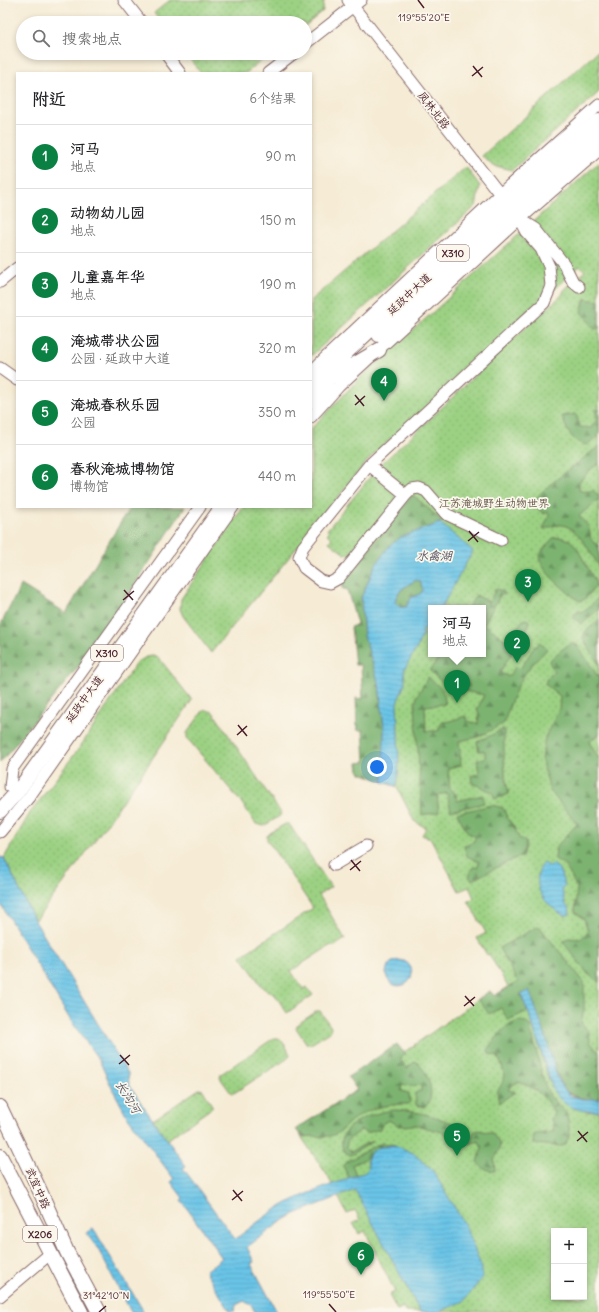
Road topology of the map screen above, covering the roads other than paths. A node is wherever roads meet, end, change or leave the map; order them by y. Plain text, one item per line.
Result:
1 (124, 0) edge
2 (354, 2) edge
3 (137, 16) edge
4 (312, 38) edge
5 (170, 60) edge
6 (285, 60) edge
7 (179, 72) edge
8 (269, 72) edge
9 (599, 105) edge
10 (599, 121) edge
11 (599, 136) edge
12 (599, 150) edge
13 (511, 207) junction
14 (16, 269) edge
15 (0, 282) edge
16 (579, 287) dead end
17 (379, 350) junction
18 (0, 368) edge
19 (312, 371) edge
20 (335, 376) junction
21 (16, 379) edge
22 (312, 387) edge
23 (312, 400) edge
24 (312, 416) edge
25 (369, 465) junction
26 (406, 495) junction
27 (199, 508) edge
28 (211, 508) edge
29 (221, 508) edge
30 (232, 508) edge
31 (500, 540) dead end
32 (14, 789) junction
33 (0, 798) edge
34 (0, 810) edge
35 (0, 832) edge
36 (366, 846) dead end
37 (334, 865) dead end
38 (0, 1107) edge
39 (0, 1156) edge
40 (51, 1253) junction
41 (0, 1296) edge
42 (81, 1312) edge
43 (99, 1312) edge

1 - 3 street
2 - 4 street
2 - 13 street, 凤林北路
5 - 7 street
6 - 8 street
9 - 13 street
10 - 13 main road, 延政中大道 / X310
11 - 13 main road, 延政中大道 / X310
12 - 13 street
13 - 16 street
13 - 17 street
13 - 19 street
13 - 20 main road, 延政中大道 / X310
13 - 22 main road, 延政中大道 / X310
13 - 25 street, 凤林北路
14 - 15 street
17 - 20 main road
17 - 24 street
18 - 21 street
20 - 23 main road, 延政中大道 / X310
25 - 26 street
25 - 26 street, 凤林北路
26 - 31 street
27 - 32 street
28 - 32 main road, 延政中大道 / X310
29 - 32 main road, 延政中大道 / X310
30 - 35 street
32 - 33 main road, 延政中大道 / X310
32 - 34 main road, 延政中大道
36 - 37 street
38 - 43 main road, 武宜中路 / X206
39 - 40 main road, 武宜中路 / X206
40 - 41 street
40 - 42 main road, 武宜中路 / X206

